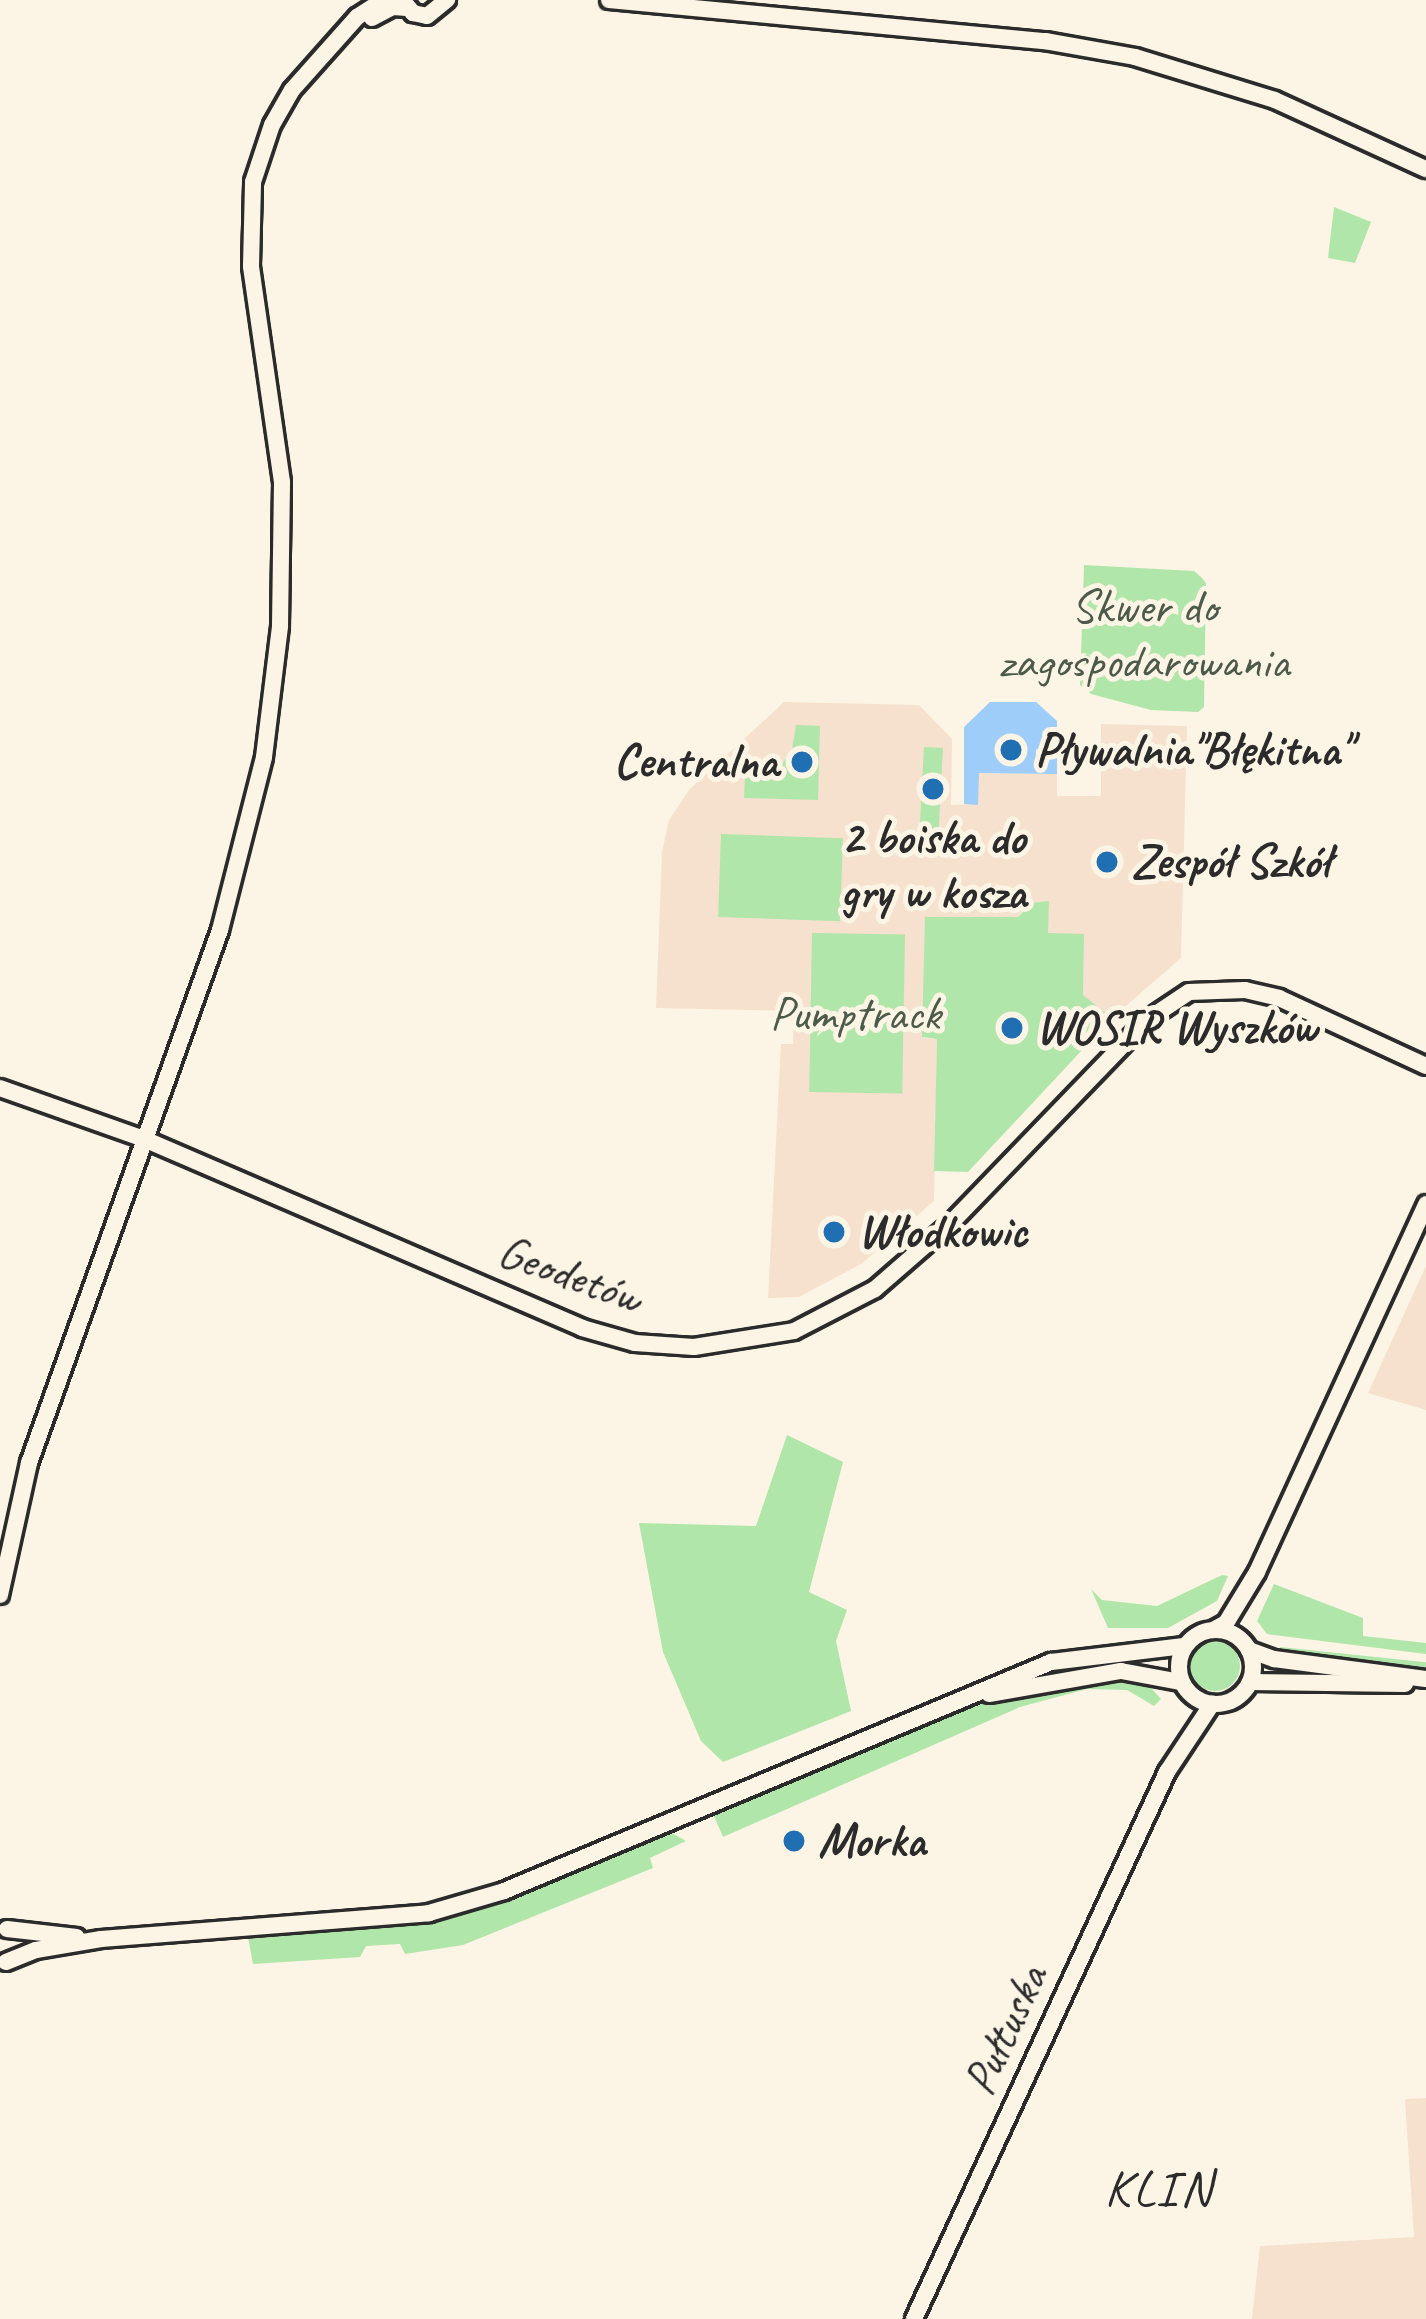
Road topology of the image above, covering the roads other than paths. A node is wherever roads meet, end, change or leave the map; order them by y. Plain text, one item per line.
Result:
1 (382, 0) edge
2 (609, 0) edge
3 (449, 2) edge
4 (405, 4) edge
5 (337, 42) junction
6 (1426, 169) edge
7 (1426, 1066) edge
8 (0, 1088) edge
9 (144, 1139) junction
10 (1426, 1204) edge
11 (1257, 1571) junction
12 (0, 1595) edge
13 (1216, 1629) junction
14 (1246, 1645) junction
15 (1184, 1646) junction
16 (1250, 1682) junction
17 (1426, 1682) edge
18 (1185, 1688) junction
19 (953, 1702) junction
20 (1212, 1704) junction
21 (1167, 1772) junction
22 (2, 1924) edge
23 (101, 1939) junction
24 (3, 1965) edge
25 (914, 2319) edge

1 - 5 street
2 - 6 street
3 - 4 street
4 - 5 street
5 - 9 street
7 - 9 street, Geodetów
8 - 9 street, Geodetów
9 - 12 street
10 - 11 street
11 - 13 street
11 - 14 street
13 - 14 street
13 - 15 street
14 - 16 street
14 - 17 street
15 - 18 street
15 - 19 street
16 - 17 street
16 - 20 street
18 - 19 street
18 - 20 street
18 - 21 street, Pułtuska
19 - 23 street
20 - 21 street, Pułtuska
21 - 25 street, Pułtuska
22 - 23 street
22 - 24 street
23 - 24 street

